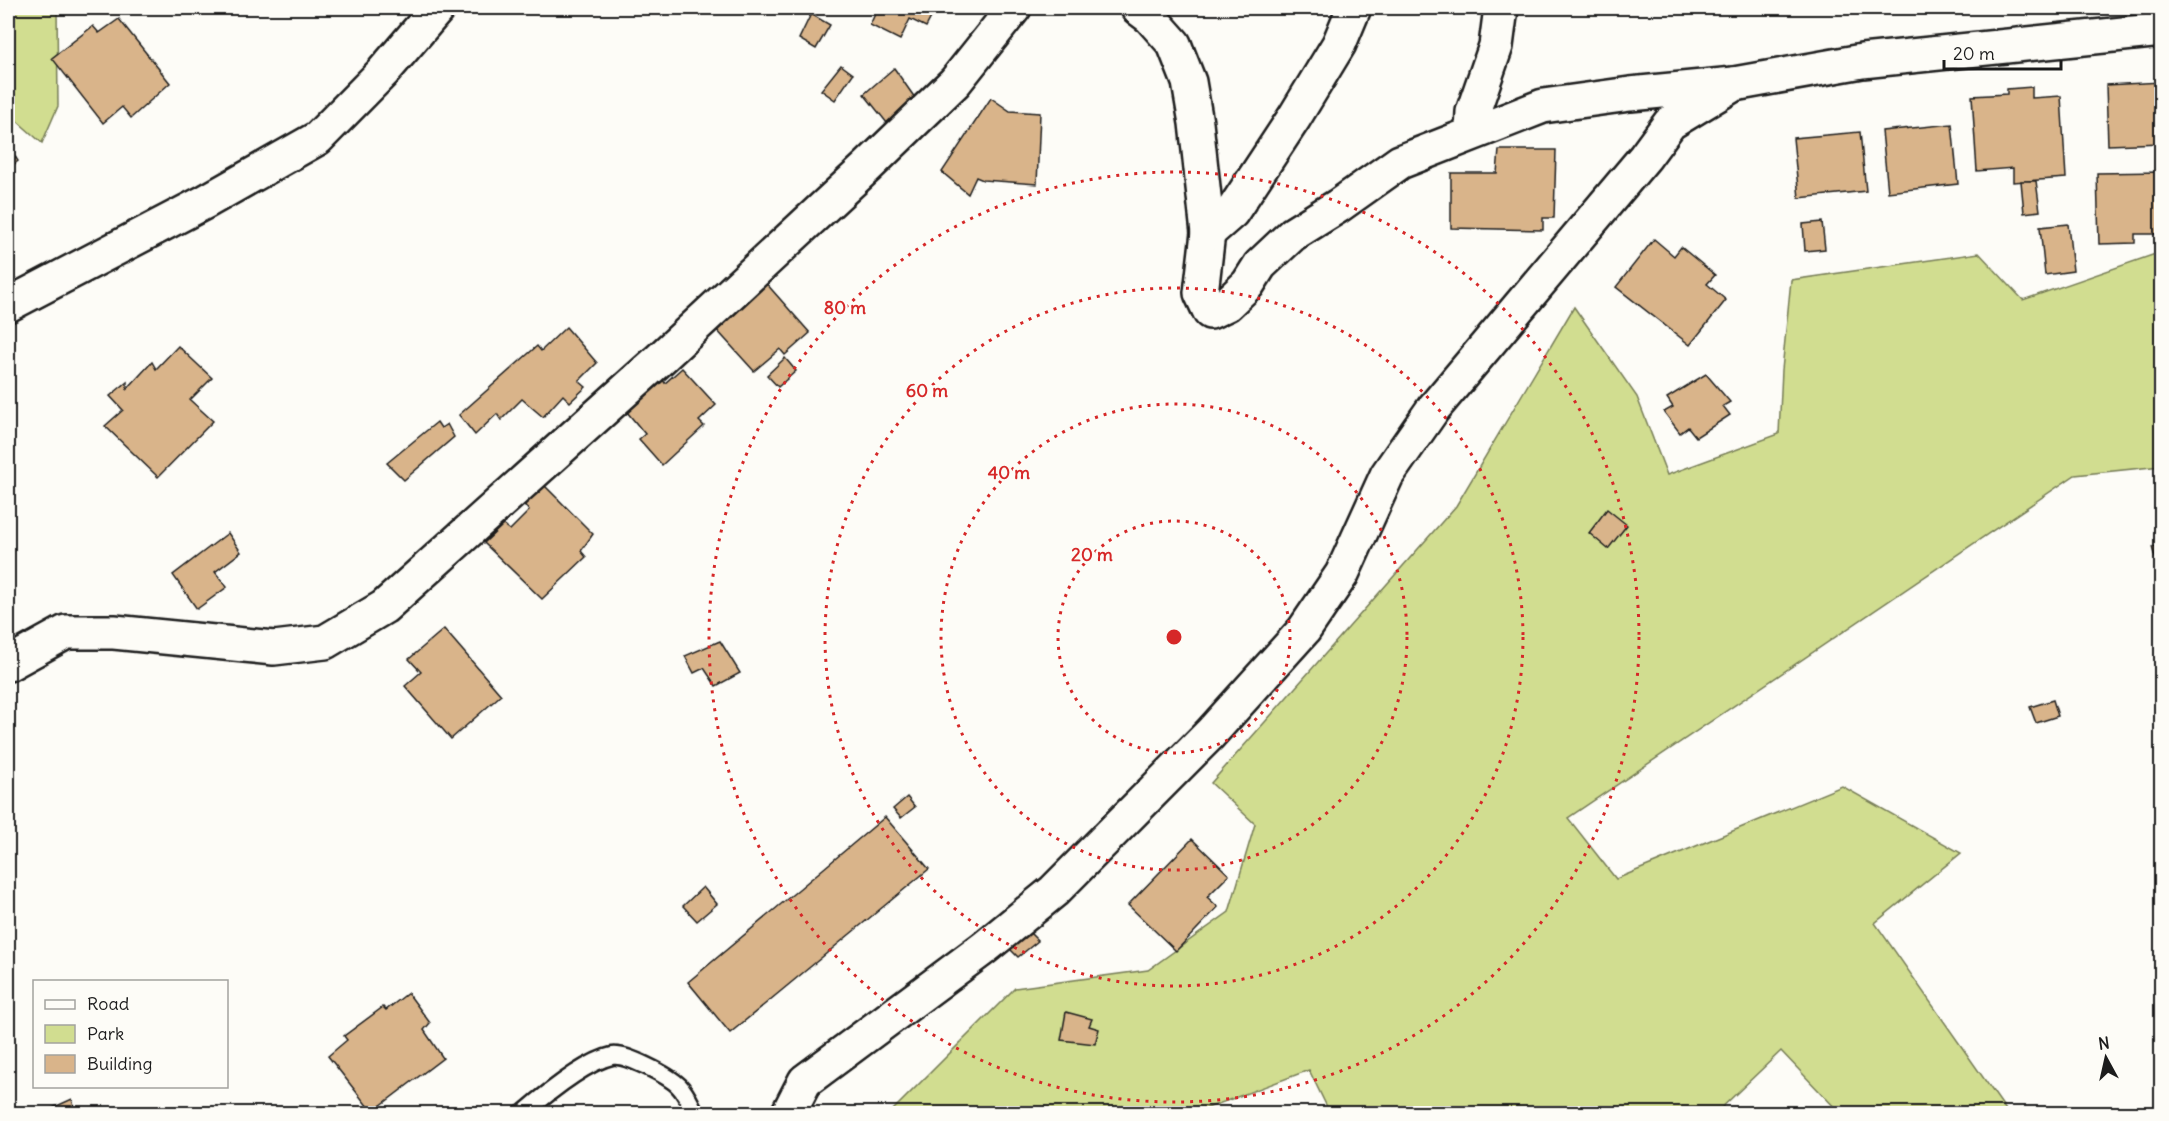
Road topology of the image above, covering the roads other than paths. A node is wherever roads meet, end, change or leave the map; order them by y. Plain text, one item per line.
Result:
1 (438, 8) edge
2 (1014, 8) edge
3 (1137, 8) edge
4 (1354, 8) edge
5 (1501, 8) edge
6 (2162, 30) edge
7 (1734, 84) junction
8 (1472, 133) junction
9 (1208, 233) junction
10 (8, 305) edge
11 (8, 664) edge
12 (523, 1113) edge
13 (696, 1113) edge
14 (788, 1113) edge

1 - 10 street
2 - 11 street
3 - 9 street
4 - 9 street
5 - 8 street
6 - 7 street
7 - 8 street
7 - 14 street
8 - 9 street
12 - 13 lane

